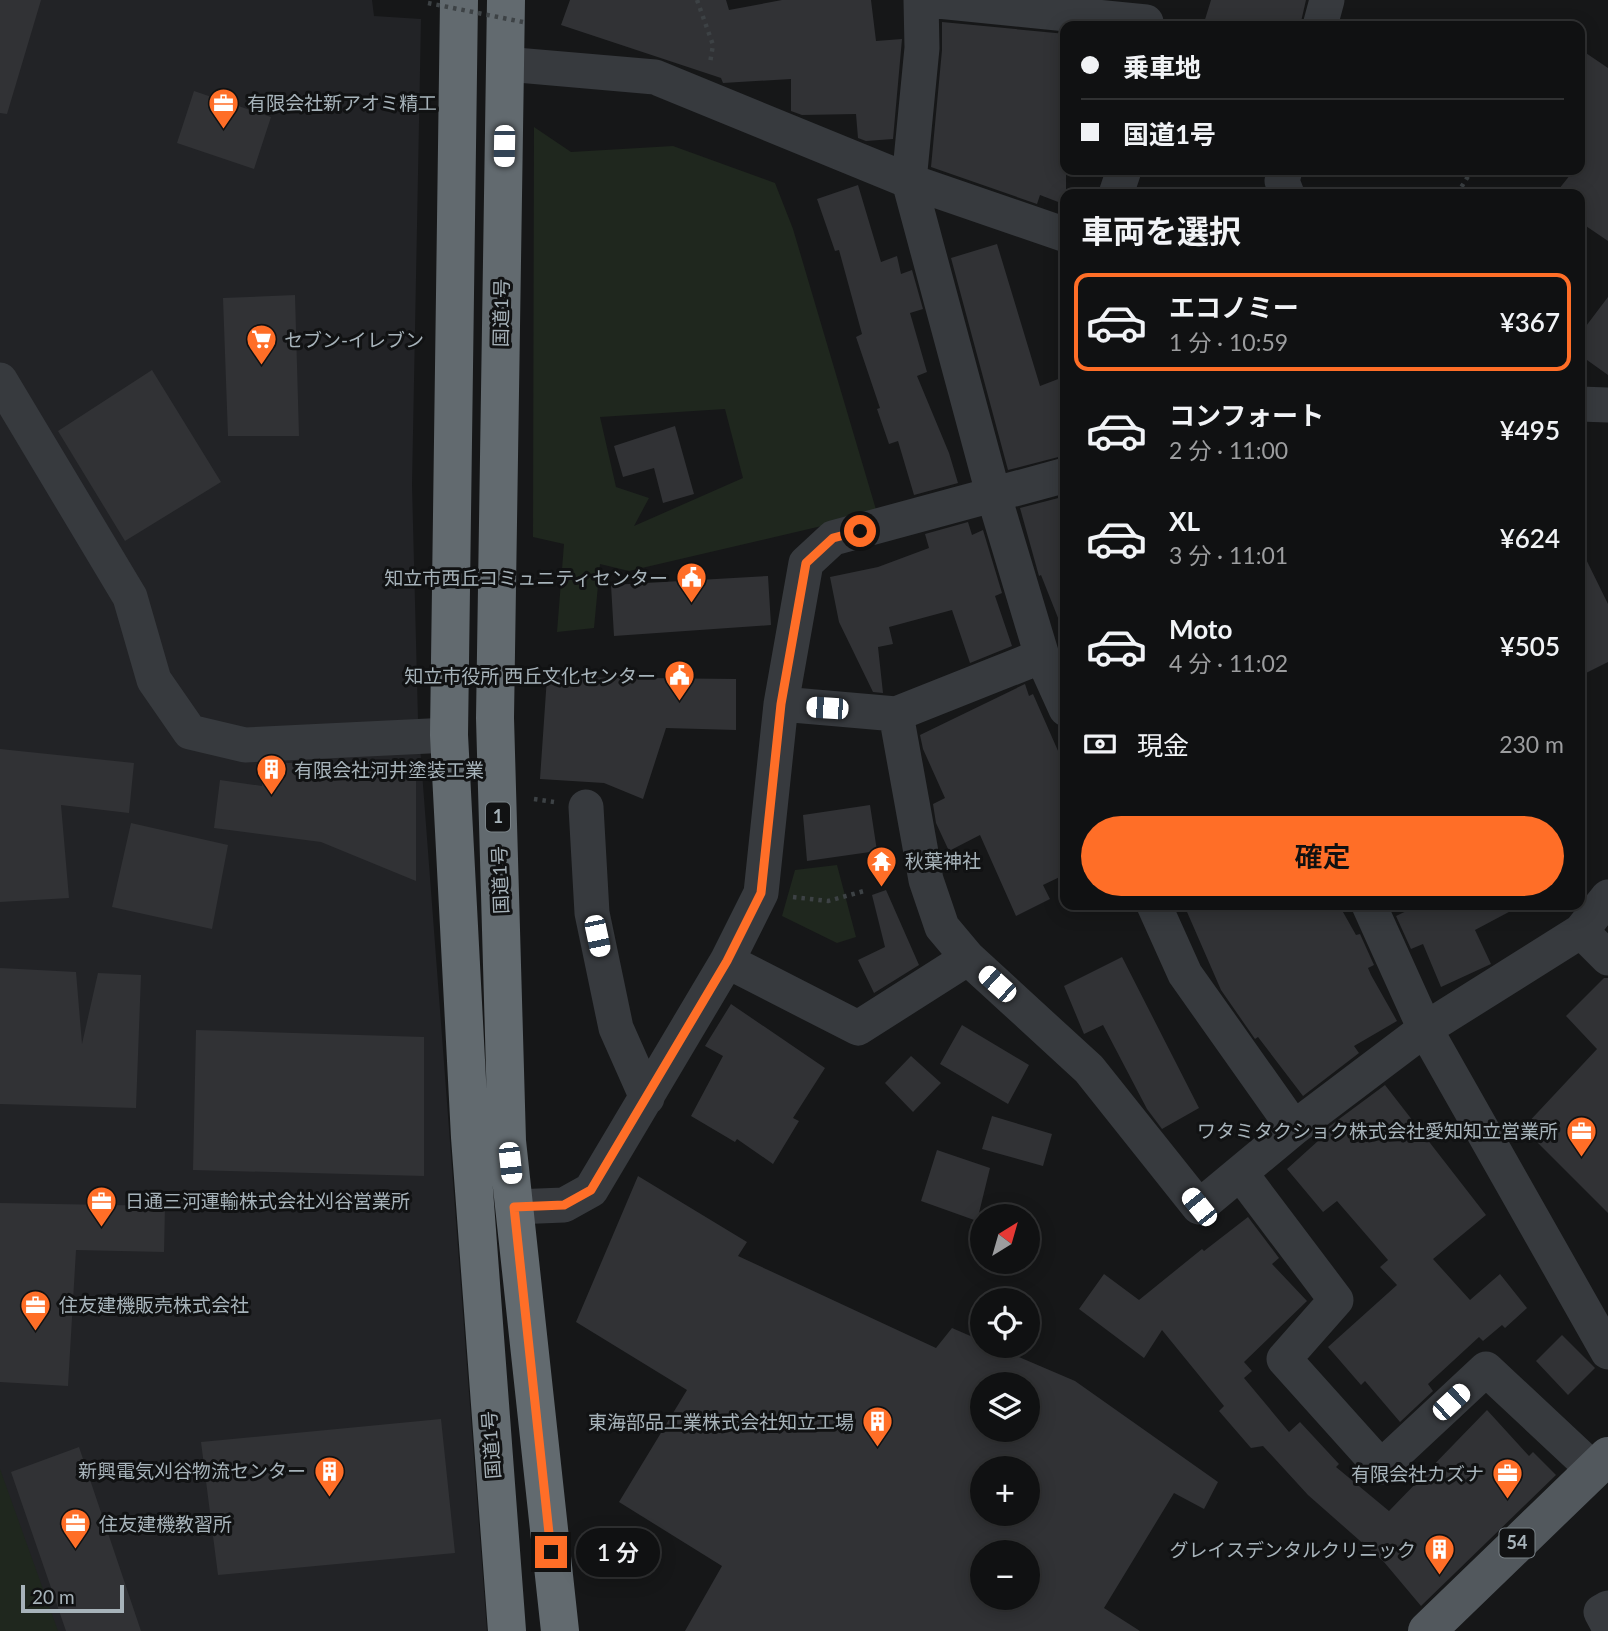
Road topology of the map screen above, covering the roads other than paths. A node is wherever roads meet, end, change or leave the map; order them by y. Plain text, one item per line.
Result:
1 (921, 0) edge
2 (928, 0) edge
3 (1327, 0) edge
4 (444, 1) edge
5 (515, 11) edge
6 (1136, 21) edge
7 (1321, 21) edge
8 (505, 64) junction
9 (909, 181) junction
10 (1060, 233) edge
11 (0, 380) edge
12 (1585, 404) edge
13 (1608, 405) edge
14 (1060, 476) edge
15 (993, 493) junction
16 (1042, 656) junction
17 (1060, 696) edge
18 (781, 704) junction
19 (895, 713) junction
20 (449, 735) junction
21 (586, 807) road end
22 (1608, 897) edge
23 (1156, 910) edge
24 (1371, 910) edge
25 (1581, 931) junction
26 (968, 958) junction
27 (1608, 958) edge
28 (727, 961) junction
29 (1425, 1029) junction
30 (647, 1098) junction
31 (1294, 1128) junction
32 (1241, 1174) junction
33 (514, 1207) junction
34 (1608, 1352) edge
35 (1601, 1463) edge
36 (1608, 1608) edge
37 (1608, 1625) edge
38 (506, 1631) edge
39 (560, 1631) edge
40 (1427, 1631) edge

1 - 9 street
2 - 6 street
3 - 7 street
4 - 20 highway, 国道1号
5 - 8 highway, 国道1号 / 1
8 - 9 street
8 - 33 highway, 国道1号 / 1
9 - 10 street
9 - 15 street
11 - 20 street
12 - 13 street
14 - 15 street
15 - 16 street
15 - 18 street
16 - 17 street
16 - 19 street
18 - 19 street
18 - 28 street
19 - 26 street
20 - 38 highway, 国道1号
21 - 30 street
22 - 25 street
23 - 31 street
24 - 29 street
25 - 27 street
25 - 29 street
26 - 28 street
26 - 32 street
28 - 30 street
29 - 31 street
29 - 34 street
30 - 33 street
31 - 32 street
32 - 35 street
33 - 39 highway, 国道1号 / 1
35 - 40 main road, 54
36 - 37 street

